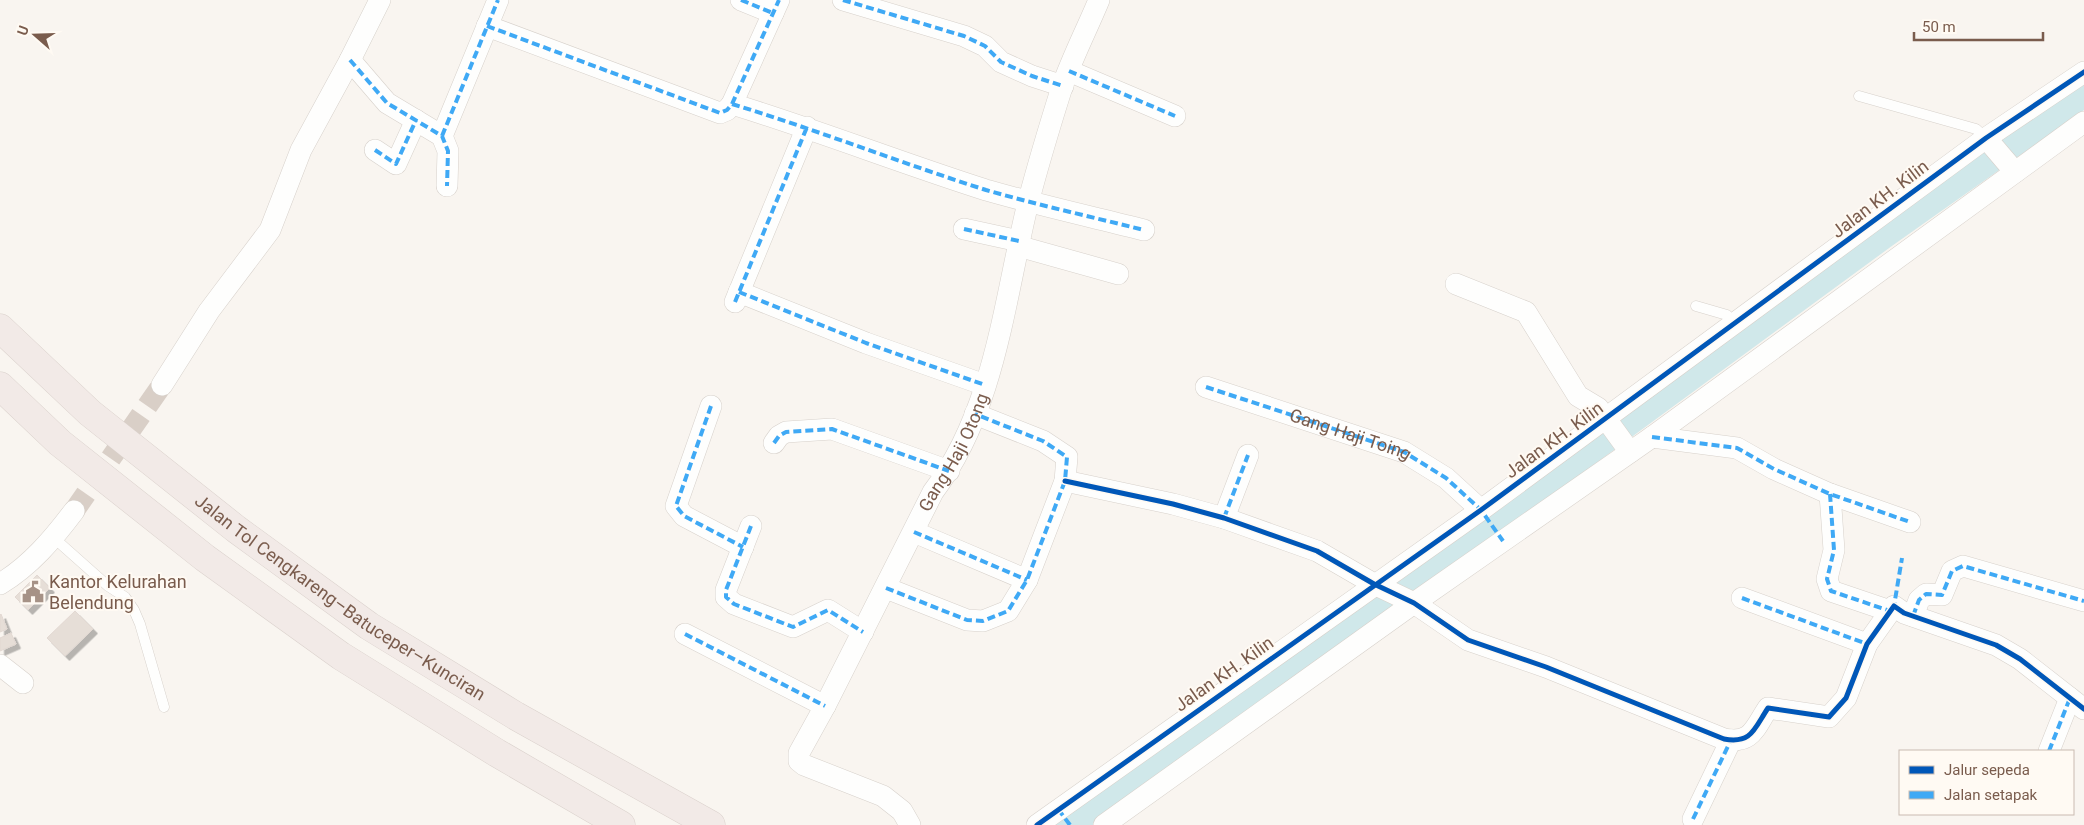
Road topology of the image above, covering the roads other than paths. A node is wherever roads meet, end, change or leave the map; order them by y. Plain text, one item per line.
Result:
1 (380, 0) edge
2 (498, 0) edge
3 (741, 0) edge
4 (843, 0) edge
5 (1099, 0) edge
6 (776, 7) edge
7 (487, 26) junction
8 (350, 60) junction
9 (2084, 72) edge
10 (1066, 78) junction
11 (1859, 96) dead end
12 (732, 104) junction
13 (1175, 116) dead end
14 (416, 120) junction
15 (2084, 122) edge
16 (807, 127) junction
17 (442, 136) junction
18 (1989, 141) junction
19 (375, 150) dead end
20 (2012, 167) junction
21 (447, 186) dead end
22 (1029, 201) junction
23 (964, 229) dead end
24 (1144, 230) dead end
25 (1018, 243) junction
26 (1118, 274) dead end
27 (1456, 284) dead end
28 (1696, 306) dead end
29 (1733, 325) junction
30 (0, 328) edge
31 (162, 385) tunnel mouth
32 (985, 385) junction
33 (0, 386) edge
34 (1206, 387) dead end
35 (711, 406) dead end
36 (975, 414) junction
37 (1618, 435) junction
38 (1652, 437) junction
39 (774, 444) dead end
40 (1248, 455) dead end
41 (949, 471) junction
42 (1065, 481) junction
43 (1830, 494) junction
44 (1481, 510) junction
45 (74, 511) tunnel mouth
46 (1224, 518) junction
47 (1910, 522) dead end
48 (751, 526) dead end
49 (914, 532) junction
50 (54, 538) junction
51 (743, 547) junction
52 (1027, 580) junction
53 (0, 584) edge
54 (1378, 586) junction
55 (886, 588) junction
56 (1742, 598) dead end
57 (1408, 600) junction
58 (2084, 601) edge
59 (1890, 611) junction
60 (1913, 616) junction
61 (863, 632) junction
62 (685, 634) dead end
63 (1867, 644) junction
64 (0, 665) edge
65 (23, 683) dead end
66 (2077, 703) edge
67 (825, 706) junction
68 (164, 708) dead end
69 (1731, 740) junction
70 (2050, 750) edge
71 (1693, 819) dead end
72 (621, 825) edge
73 (711, 825) edge
74 (910, 825) edge
75 (1037, 825) edge
76 (1104, 825) edge

1 - 8 street
2 - 7 street
3 - 6 street
4 - 10 street
5 - 10 street, Gang Haji Otong
6 - 12 street
7 - 12 street
7 - 17 street
8 - 14 street
8 - 31 street
9 - 18 street, Jalan KH. Kilin
10 - 13 street
10 - 22 street, Gang Haji Otong
11 - 18 lane
12 - 16 street
14 - 17 street
14 - 19 street
15 - 20 street, Jalan KH. Kilin
16 - 22 street
16 - 32 street
17 - 21 street
18 - 20 street
18 - 29 street, Jalan KH. Kilin
20 - 38 street, Jalan KH. Kilin
22 - 24 street
22 - 25 street, Gang Haji Otong
23 - 25 street
25 - 26 street
25 - 32 street, Gang Haji Otong
27 - 37 street
28 - 29 lane
29 - 37 street, Jalan KH. Kilin
30 - 73 highway, Jalan Tol Cengkareng–Batuceper–Kunciran
32 - 36 street, Gang Haji Otong
33 - 72 highway
34 - 44 street, Gang Haji Toing
35 - 51 street
36 - 41 street, Gang Haji Otong
36 - 42 street
37 - 38 street, Jalan KH. Kilin
37 - 44 street, Jalan KH. Kilin
37 - 57 street, Jalan KH. Kilin
38 - 43 street
39 - 41 street
40 - 46 street
41 - 49 street, Gang Haji Otong
42 - 46 street
42 - 52 street
43 - 47 street
43 - 59 street
44 - 54 street, Jalan KH. Kilin
45 - 50 street
46 - 54 street
48 - 51 street
49 - 52 street
49 - 55 street, Gang Haji Otong
50 - 53 street
50 - 68 lane
51 - 61 street
52 - 55 street
54 - 57 street
54 - 75 street, Jalan KH. Kilin
55 - 61 street, Gang Haji Otong
56 - 63 street
57 - 69 street
57 - 76 street, Jalan KH. Kilin
58 - 60 street
59 - 60 street
59 - 63 street
60 - 66 street
61 - 67 street, Gang Haji Otong
62 - 67 street
63 - 69 street
64 - 65 street
66 - 70 street
67 - 74 street, Gang Haji Otong
69 - 71 street

